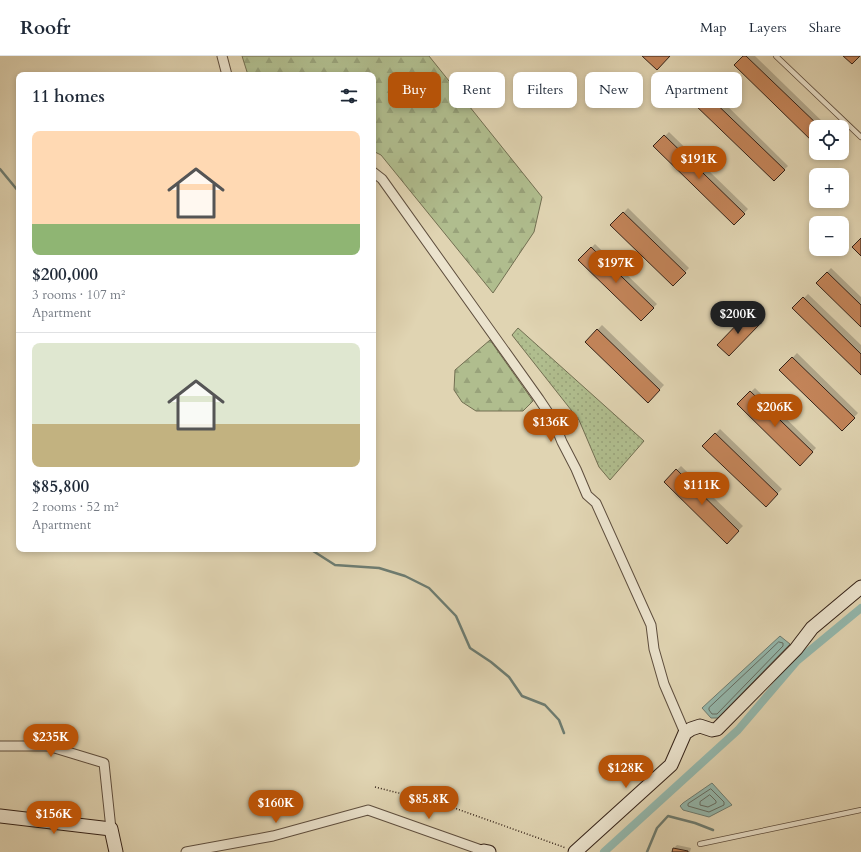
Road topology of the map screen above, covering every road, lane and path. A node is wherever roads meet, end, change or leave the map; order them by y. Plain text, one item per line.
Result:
1 (222, 56) edge
2 (776, 56) edge
3 (226, 72) edge
4 (861, 137) edge
5 (376, 174) edge
6 (861, 588) edge
7 (685, 733) junction
8 (0, 746) edge
9 (375, 787) dead end
10 (861, 810) edge
11 (0, 816) edge
12 (112, 829) junction
13 (700, 844) dead end
14 (116, 852) edge
15 (186, 852) edge
16 (484, 852) edge
17 (575, 852) edge

1 - 3 street
2 - 4 lane
5 - 7 street
6 - 7 street
7 - 17 street
8 - 12 street
9 - 17 path
10 - 13 lane
11 - 12 street
12 - 14 street
15 - 16 street

